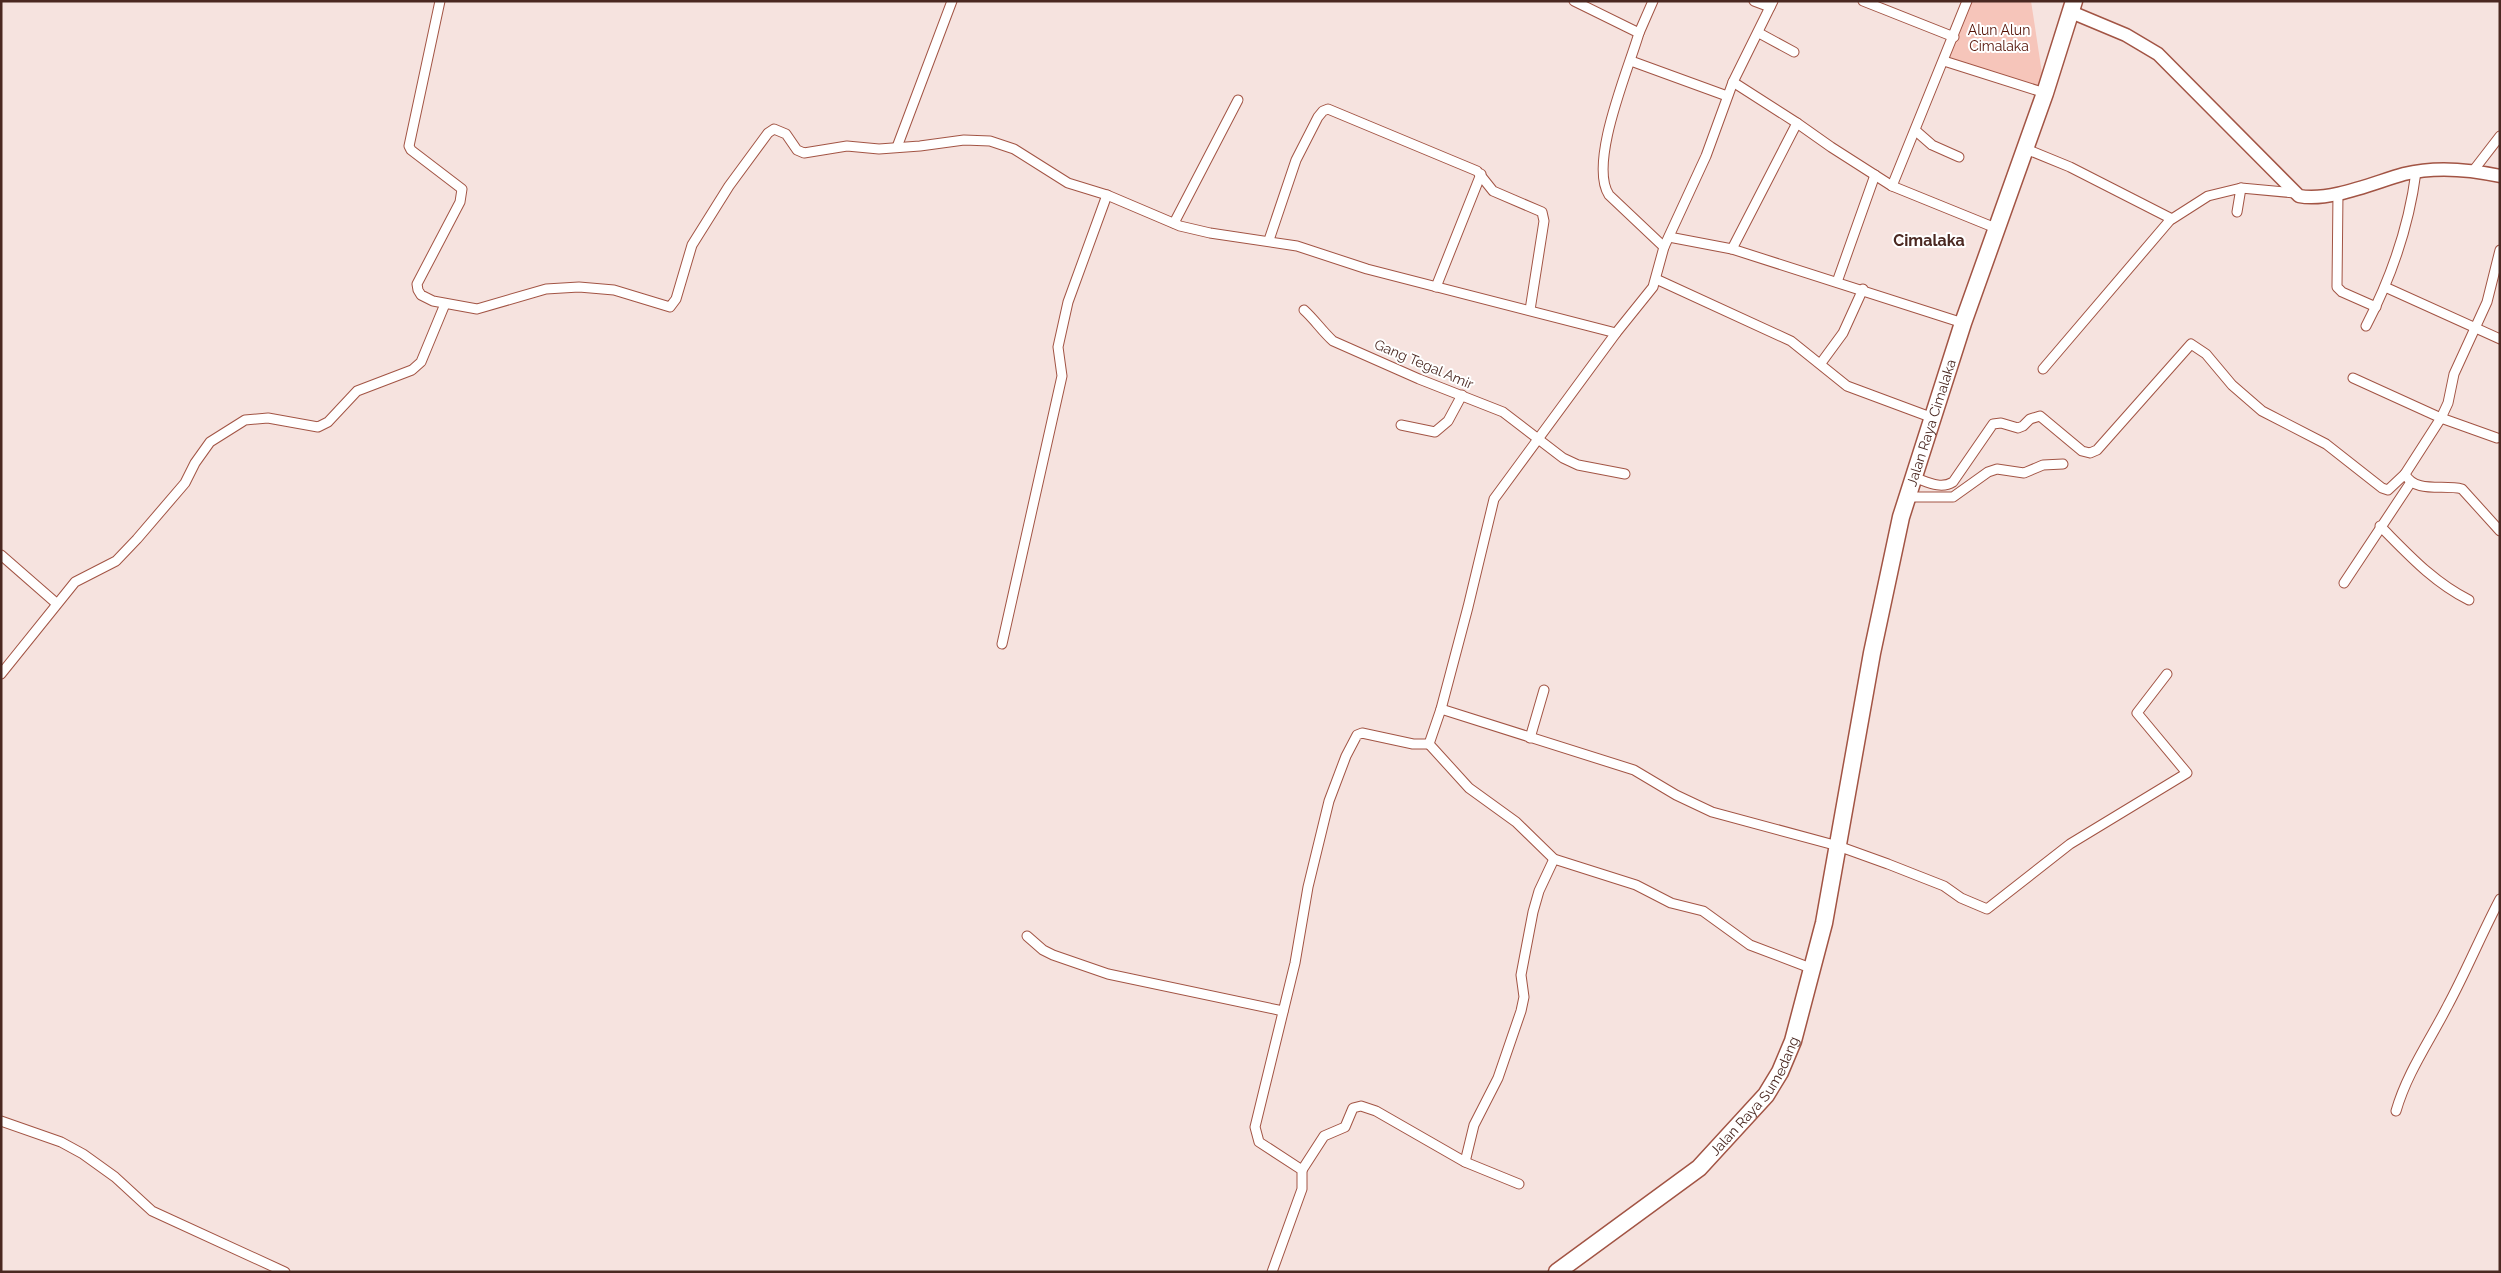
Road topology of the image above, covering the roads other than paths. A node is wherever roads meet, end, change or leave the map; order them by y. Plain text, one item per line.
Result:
1 (440, 1) edge
2 (952, 1) edge
3 (1574, 1) edge
4 (1653, 1) edge
5 (1754, 1) edge
6 (1863, 1) edge
7 (1967, 1) edge
8 (1771, 4) edge
9 (2072, 7) edge
10 (1639, 33) junction
11 (1759, 33) junction
12 (1954, 37) junction
13 (1794, 52) dead end
14 (1631, 61) junction
15 (1944, 61) junction
16 (1733, 82) junction
17 (2045, 93) junction
18 (1727, 96) junction
19 (1238, 100) dead end
20 (1797, 123) junction
21 (1916, 131) junction
22 (2500, 136) edge
23 (897, 147) junction
24 (2026, 149) junction
25 (1959, 157) dead end
26 (2473, 171) junction
27 (2416, 172) junction
28 (1481, 174) junction
29 (1875, 175) junction
30 (2500, 176) edge
31 (1892, 186) junction
32 (2241, 188) junction
33 (2291, 189) junction
34 (2338, 193) junction
35 (1107, 195) junction
36 (2236, 212) dead end
37 (2169, 217) junction
38 (1174, 223) junction
39 (1998, 229) junction
40 (1669, 237) junction
41 (1269, 240) junction
42 (1664, 247) junction
43 (1732, 249) junction
44 (2500, 250) edge
45 (1656, 278) junction
46 (1837, 282) junction
47 (1436, 287) junction
48 (2384, 287) junction
49 (1863, 290) junction
50 (445, 304) junction
51 (2376, 307) junction
52 (1304, 310) dead end
53 (1530, 310) junction
54 (1963, 323) junction
55 (2366, 326) dead end
56 (2477, 328) junction
57 (1616, 332) junction
58 (2500, 339) edge
59 (1821, 363) junction
60 (2043, 369) dead end
61 (2353, 378) dead end
62 (1462, 395) junction
63 (1933, 418) junction
64 (2441, 418) junction
65 (1401, 424) dead end
66 (2497, 438) dead end
67 (1537, 440) junction
68 (2063, 464) dead end
69 (1625, 474) dead end
70 (2405, 474) junction
71 (1913, 477) junction
72 (2411, 482) junction
73 (1907, 497) junction
74 (2380, 526) junction
75 (2500, 531) edge
76 (1, 555) edge
77 (2344, 583) dead end
78 (2469, 600) dead end
79 (56, 603) junction
80 (1002, 644) dead end
81 (1, 674) edge
82 (2167, 674) dead end
83 (1544, 690) dead end
84 (1441, 709) junction
85 (1530, 738) junction
86 (1429, 744) junction
87 (1838, 846) junction
88 (1554, 859) junction
89 (2500, 900) edge
90 (1027, 936) dead end
91 (1813, 969) junction
92 (1283, 1011) junction
93 (2396, 1111) dead end
94 (1, 1121) edge
95 (1466, 1162) junction
96 (1302, 1170) junction
97 (1519, 1184) dead end
98 (283, 1271) edge
99 (1272, 1272) edge
100 (1557, 1272) edge

1 - 50 street
2 - 23 street
3 - 10 street
4 - 10 street
5 - 8 street
6 - 12 street
7 - 12 street
8 - 11 street
9 - 17 highway, Jalan Raya Cimalaka
9 - 33 street
10 - 14 street
11 - 13 street
11 - 16 street
12 - 15 street
14 - 18 street
14 - 42 street
15 - 17 street
15 - 21 street
16 - 18 street
16 - 20 street
17 - 24 highway, Jalan Raya Cimalaka
18 - 40 street
19 - 38 street
20 - 29 street
20 - 43 street
21 - 25 street
21 - 31 street
22 - 26 street
23 - 35 street
23 - 50 street
24 - 37 street
24 - 39 highway, Jalan Raya Cimalaka
26 - 27 street
26 - 30 street
27 - 34 street
27 - 48 street
28 - 41 street
28 - 47 street
28 - 53 street
29 - 31 street
29 - 46 street
31 - 39 street
32 - 33 street
32 - 36 street
32 - 37 street
33 - 34 street
34 - 51 street
35 - 38 street
35 - 80 street
37 - 60 street
38 - 41 street
39 - 54 highway, Jalan Raya Cimalaka
40 - 42 street
40 - 43 street
41 - 47 street
42 - 45 street
43 - 46 street
44 - 56 street
45 - 57 street
45 - 59 street
46 - 49 street
47 - 53 street
48 - 51 street
48 - 56 street
49 - 54 street
49 - 59 street
50 - 79 street
51 - 55 street
52 - 62 street, Gang Tegal Amir
53 - 57 street
54 - 63 highway, Jalan Raya Cimalaka
56 - 58 street
56 - 64 street
57 - 67 street
59 - 63 street
61 - 64 street
62 - 65 street
62 - 67 street, Gang Tegal Amir
63 - 71 highway, Jalan Raya Cimalaka
64 - 66 street
64 - 70 street
67 - 69 street, Gang Tegal Amir
67 - 84 street
68 - 73 street
70 - 71 street
70 - 72 street
71 - 73 highway, Jalan Raya Cimalaka
72 - 74 street
72 - 75 street
73 - 87 highway, Jalan Raya Cimalaka
74 - 77 street
74 - 78 street
76 - 79 street
79 - 81 street
82 - 87 street
83 - 85 street
84 - 85 street
84 - 86 street
85 - 87 street
86 - 88 street
86 - 92 street
87 - 91 highway, Jalan Raya Sumedang
88 - 91 street
88 - 95 street
89 - 93 street
90 - 92 street
91 - 100 highway, Jalan Raya Sumedang
92 - 96 street
94 - 98 street
95 - 96 street
95 - 97 street
96 - 99 street

